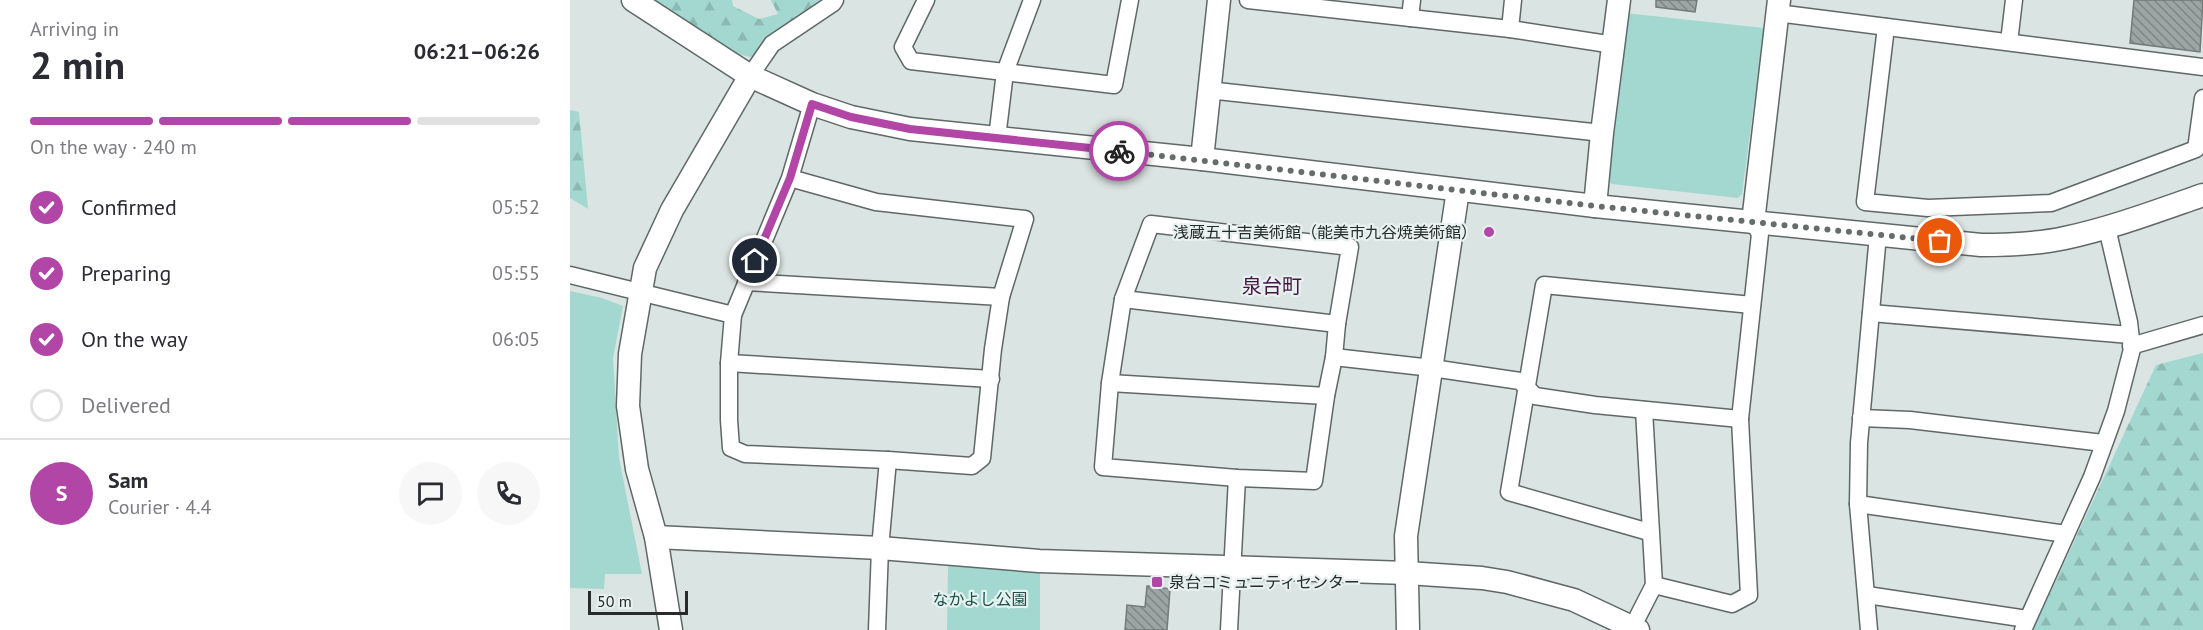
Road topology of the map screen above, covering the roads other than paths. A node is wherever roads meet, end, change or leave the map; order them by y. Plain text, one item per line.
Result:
1 (633, 0) edge
2 (835, 0) edge
3 (926, 0) edge
4 (1032, 0) edge
5 (1130, 0) edge
6 (1219, 0) edge
7 (1248, 0) edge
8 (1412, 0) edge
9 (1513, 0) edge
10 (1619, 0) edge
11 (2014, 0) edge
12 (1778, 7) edge
13 (1410, 18) junction
14 (1886, 27) junction
15 (1510, 29) junction
16 (2008, 42) junction
17 (1614, 45) junction
18 (2203, 67) edge
19 (1005, 72) junction
20 (750, 76) junction
21 (1208, 90) junction
22 (2203, 98) edge
23 (812, 104) junction
24 (1602, 133) junction
25 (997, 138) junction
26 (1202, 159) junction
27 (790, 178) junction
28 (1458, 190) junction
29 (2203, 195) edge
30 (1595, 206) junction
31 (1753, 222) junction
32 (2107, 228) junction
33 (1878, 235) junction
34 (570, 275) edge
35 (746, 282) junction
36 (640, 292) junction
37 (1001, 297) junction
38 (1123, 299) junction
39 (1752, 305) junction
40 (1871, 313) junction
41 (733, 315) junction
42 (1336, 324) junction
43 (2203, 325) edge
44 (2131, 341) junction
45 (1334, 357) junction
46 (729, 363) junction
47 (1432, 368) junction
48 (991, 379) junction
49 (1110, 383) junction
50 (1527, 388) junction
51 (1326, 396) junction
52 (1644, 410) junction
53 (1861, 418) junction
54 (1740, 419) junction
55 (2103, 443) junction
56 (888, 460) junction
57 (1237, 478) junction
58 (1858, 504) junction
59 (1649, 532) junction
60 (2066, 534) junction
61 (656, 537) junction
62 (880, 548) junction
63 (1234, 567) junction
64 (1407, 573) junction
65 (1654, 585) junction
66 (1867, 595) junction
67 (2025, 625) edge
68 (1634, 629) edge
69 (671, 630) edge
70 (877, 630) edge
71 (1229, 630) edge
72 (1408, 630) edge
73 (1869, 630) edge

1 - 20 street
2 - 20 street
3 - 19 street
4 - 19 street
5 - 19 street
6 - 21 street
7 - 13 street
8 - 13 street
9 - 15 street
10 - 17 street
11 - 16 street
12 - 14 street
12 - 31 street
13 - 15 street
14 - 16 street
14 - 22 street
15 - 17 street
16 - 18 street
17 - 24 street
19 - 25 street
20 - 23 street
20 - 36 street
21 - 24 street
21 - 26 street
23 - 25 street
23 - 27 street
24 - 30 street
25 - 26 street
26 - 28 street
27 - 35 street
27 - 37 street
28 - 30 street
28 - 47 street
29 - 32 street
30 - 31 street
31 - 33 street
31 - 39 street
32 - 33 street
32 - 44 street
33 - 40 street
34 - 36 street
35 - 37 street
35 - 41 street
36 - 41 street
36 - 61 street
37 - 48 street
38 - 42 street
38 - 42 street
38 - 49 street
39 - 50 street
39 - 54 street
40 - 44 street
40 - 53 street
41 - 46 street
42 - 45 street
43 - 44 street
44 - 55 street
45 - 47 street
45 - 51 street
46 - 48 street
46 - 56 street
47 - 50 street
47 - 64 street
48 - 56 street
49 - 51 street
49 - 57 street
50 - 52 street
50 - 59 street
51 - 57 street
52 - 54 street
52 - 59 street
53 - 55 street
53 - 58 street
54 - 65 street
55 - 60 street
56 - 62 street
57 - 63 street
58 - 60 street
58 - 66 street
59 - 65 street
60 - 67 street
61 - 62 street
61 - 69 street
62 - 63 street
62 - 70 street
63 - 64 street
63 - 71 street
64 - 68 street
64 - 72 street
65 - 68 street
66 - 67 street
66 - 73 street

